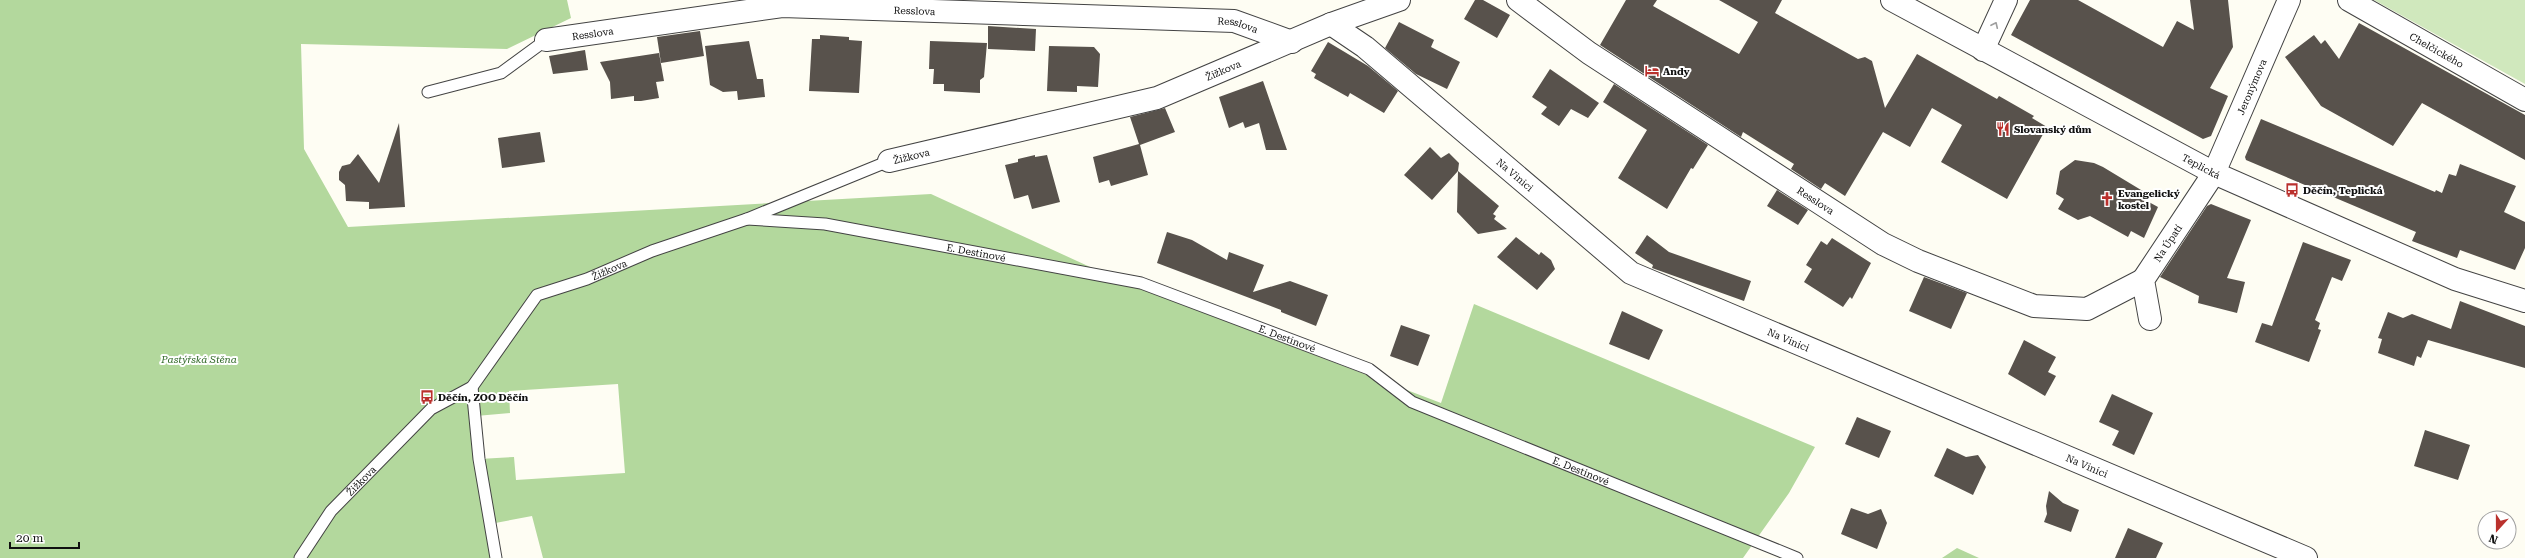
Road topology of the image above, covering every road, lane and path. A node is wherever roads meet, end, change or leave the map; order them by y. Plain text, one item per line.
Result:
1 (1518, 0) edge
2 (1894, 0) edge
3 (2006, 0) edge
4 (2289, 0) edge
5 (2349, 0) edge
6 (1393, 1) edge
7 (1331, 24) junction
8 (546, 40) joint
9 (1292, 42) junction
10 (1983, 50) junction
11 (428, 92) dead end
12 (2525, 100) edge
13 (889, 161) joint
14 (2214, 173) junction
15 (747, 219) junction
16 (2143, 280) junction
17 (2525, 301) edge
18 (2150, 319) dead end
19 (472, 387) junction
20 (300, 558) edge
21 (496, 558) edge
22 (1797, 558) edge
23 (2306, 558) edge

1 - 16 street, Resslova
2 - 10 street, Teplická
10 -> 3 street
4 - 14 street, Jeronýmova
5 - 12 street, Chelčického
6 - 7 street, Žižkova
7 - 9 street, Žižkova
7 - 23 street, Na Vinici
8 - 9 street, Resslova
8 - 11 lane, Resslova
9 - 13 street, Žižkova
10 - 14 street, Teplická
13 - 15 lane, Žižkova
14 - 16 street, Na Úpatí
14 - 17 street, Teplická
15 - 19 lane, Žižkova
15 - 22 lane, E. Destinové
16 - 18 street
19 - 20 lane, Žižkova
19 - 21 lane

